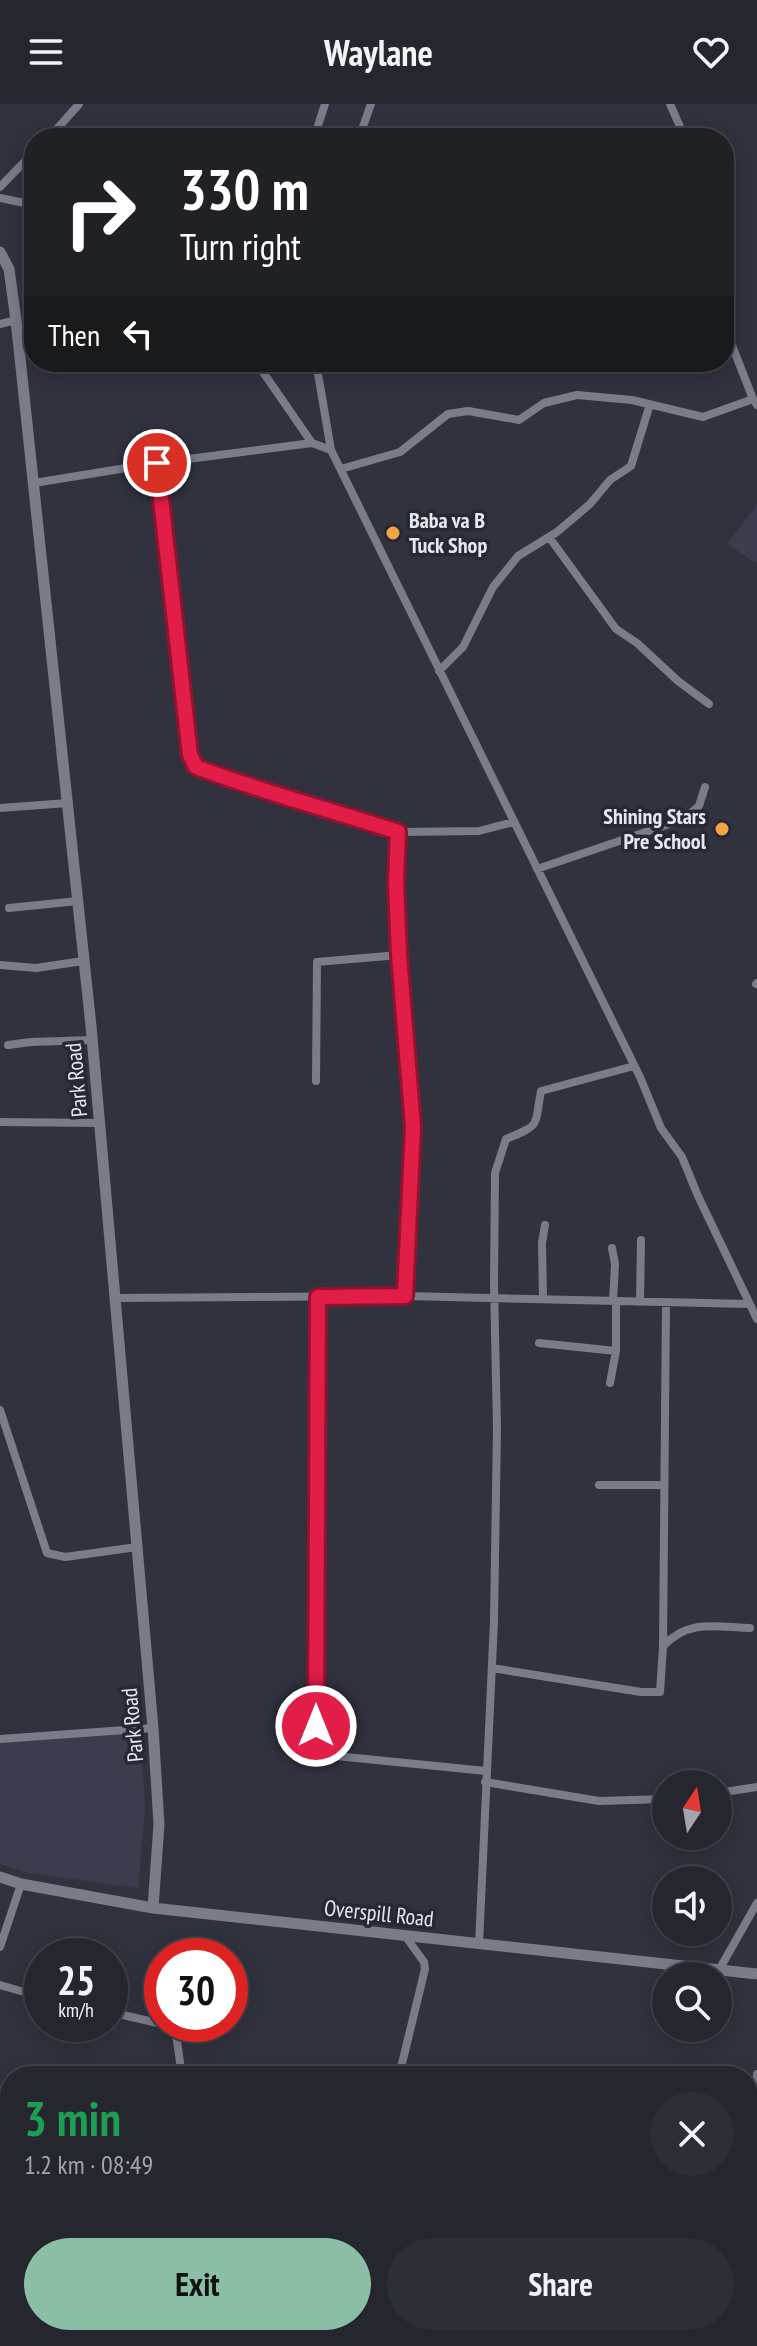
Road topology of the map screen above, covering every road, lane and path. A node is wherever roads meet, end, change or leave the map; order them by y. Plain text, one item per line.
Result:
1 (79, 104) edge
2 (325, 104) edge
3 (371, 104) edge
4 (670, 104) edge
5 (58, 128) edge
6 (317, 128) edge
7 (363, 128) edge
8 (681, 128) edge
9 (24, 162) edge
10 (0, 187) edge
11 (0, 198) edge
12 (24, 203) edge
13 (0, 252) edge
14 (16, 320) junction
15 (0, 324) edge
16 (734, 350) edge
17 (263, 372) edge
18 (318, 372) edge
19 (755, 402) edge
20 (650, 404) junction
21 (312, 443) junction
22 (331, 450) junction
23 (157, 463) junction
24 (341, 469) junction
25 (34, 483) junction
26 (549, 537) junction
27 (439, 671) junction
28 (709, 704) dead end
29 (705, 787) dead end
30 (68, 803) junction
31 (0, 808) edge
32 (513, 822) junction
33 (398, 832) junction
34 (537, 869) junction
35 (78, 901) junction
36 (9, 908) dead end
37 (399, 955) junction
38 (83, 961) junction
39 (0, 965) edge
40 (92, 1040) junction
41 (8, 1045) dead end
42 (634, 1066) junction
43 (316, 1081) dead end
44 (0, 1122) edge
45 (99, 1123) junction
46 (545, 1225) dead end
47 (641, 1240) dead end
48 (612, 1248) dead end
49 (405, 1296) junction
50 (318, 1297) junction
51 (494, 1297) junction
52 (115, 1298) junction
53 (543, 1299) junction
54 (615, 1301) junction
55 (640, 1302) junction
56 (666, 1303) junction
57 (749, 1304) junction
58 (757, 1319) edge
59 (539, 1343) dead end
60 (616, 1351) junction
61 (610, 1383) dead end
62 (0, 1410) edge
63 (599, 1485) dead end
64 (664, 1485) junction
65 (137, 1547) junction
66 (750, 1628) dead end
67 (663, 1647) junction
68 (492, 1668) junction
69 (153, 1728) junction
70 (0, 1739) edge
71 (486, 1771) junction
72 (485, 1782) junction
73 (757, 1787) edge
74 (732, 1791) edge
75 (652, 1799) edge
76 (0, 1877) edge
77 (21, 1884) junction
78 (757, 1903) edge
79 (153, 1908) junction
80 (406, 1937) junction
81 (479, 1944) junction
82 (0, 1947) edge
83 (724, 1962) edge
84 (652, 1963) edge
85 (732, 1971) edge
86 (757, 1974) edge
87 (0, 1985) edge
88 (24, 1992) edge
89 (177, 2042) edge
90 (181, 2066) edge
91 (401, 2066) edge

1 - 5 street
2 - 6 street
3 - 7 street
4 - 8 street
9 - 10 street
11 - 12 street
13 - 14 street, Park Road
14 - 15 street
14 - 25 street, Park Road
16 - 19 street
17 - 21 street
18 - 22 street
19 - 20 street
20 - 24 street
20 - 26 street
21 - 22 street
21 - 23 street
22 - 24 street
23 - 25 street
23 - 33 street
24 - 27 street
25 - 30 street, Park Road
26 - 27 street
26 - 28 street
27 - 32 street
29 - 34 street
30 - 31 street
30 - 35 street, Park Road
32 - 33 street
32 - 34 street
33 - 37 street
34 - 42 street
35 - 36 street
35 - 38 street, Park Road
37 - 43 street
37 - 49 street
38 - 39 street
38 - 40 street, Park Road
40 - 41 street
40 - 45 street, Park Road
42 - 51 street
42 - 57 street
44 - 45 street
45 - 52 street, Park Road
46 - 53 street
47 - 55 street
48 - 54 street
49 - 50 street
49 - 51 street
50 - 52 street
50 - 71 street
51 - 53 street
51 - 68 street
52 - 65 street, Park Road
53 - 54 street
54 - 55 street
54 - 60 street
55 - 56 street
56 - 57 street
56 - 64 street
57 - 58 street
59 - 60 street
60 - 61 street
62 - 65 street
63 - 64 street
64 - 67 street
65 - 69 street, Park Road
66 - 67 street
67 - 68 street
68 - 71 street
69 - 70 street
69 - 79 street, Park Road
71 - 72 street
72 - 75 street
72 - 81 street
73 - 74 street
76 - 77 street, Overspill Road
77 - 79 street, Overspill Road
77 - 82 street
78 - 83 street
79 - 80 street, Overspill Road
80 - 81 street, Overspill Road
80 - 91 street
81 - 84 street, Overspill Road
85 - 86 street, Overspill Road
87 - 88 street
89 - 90 street

